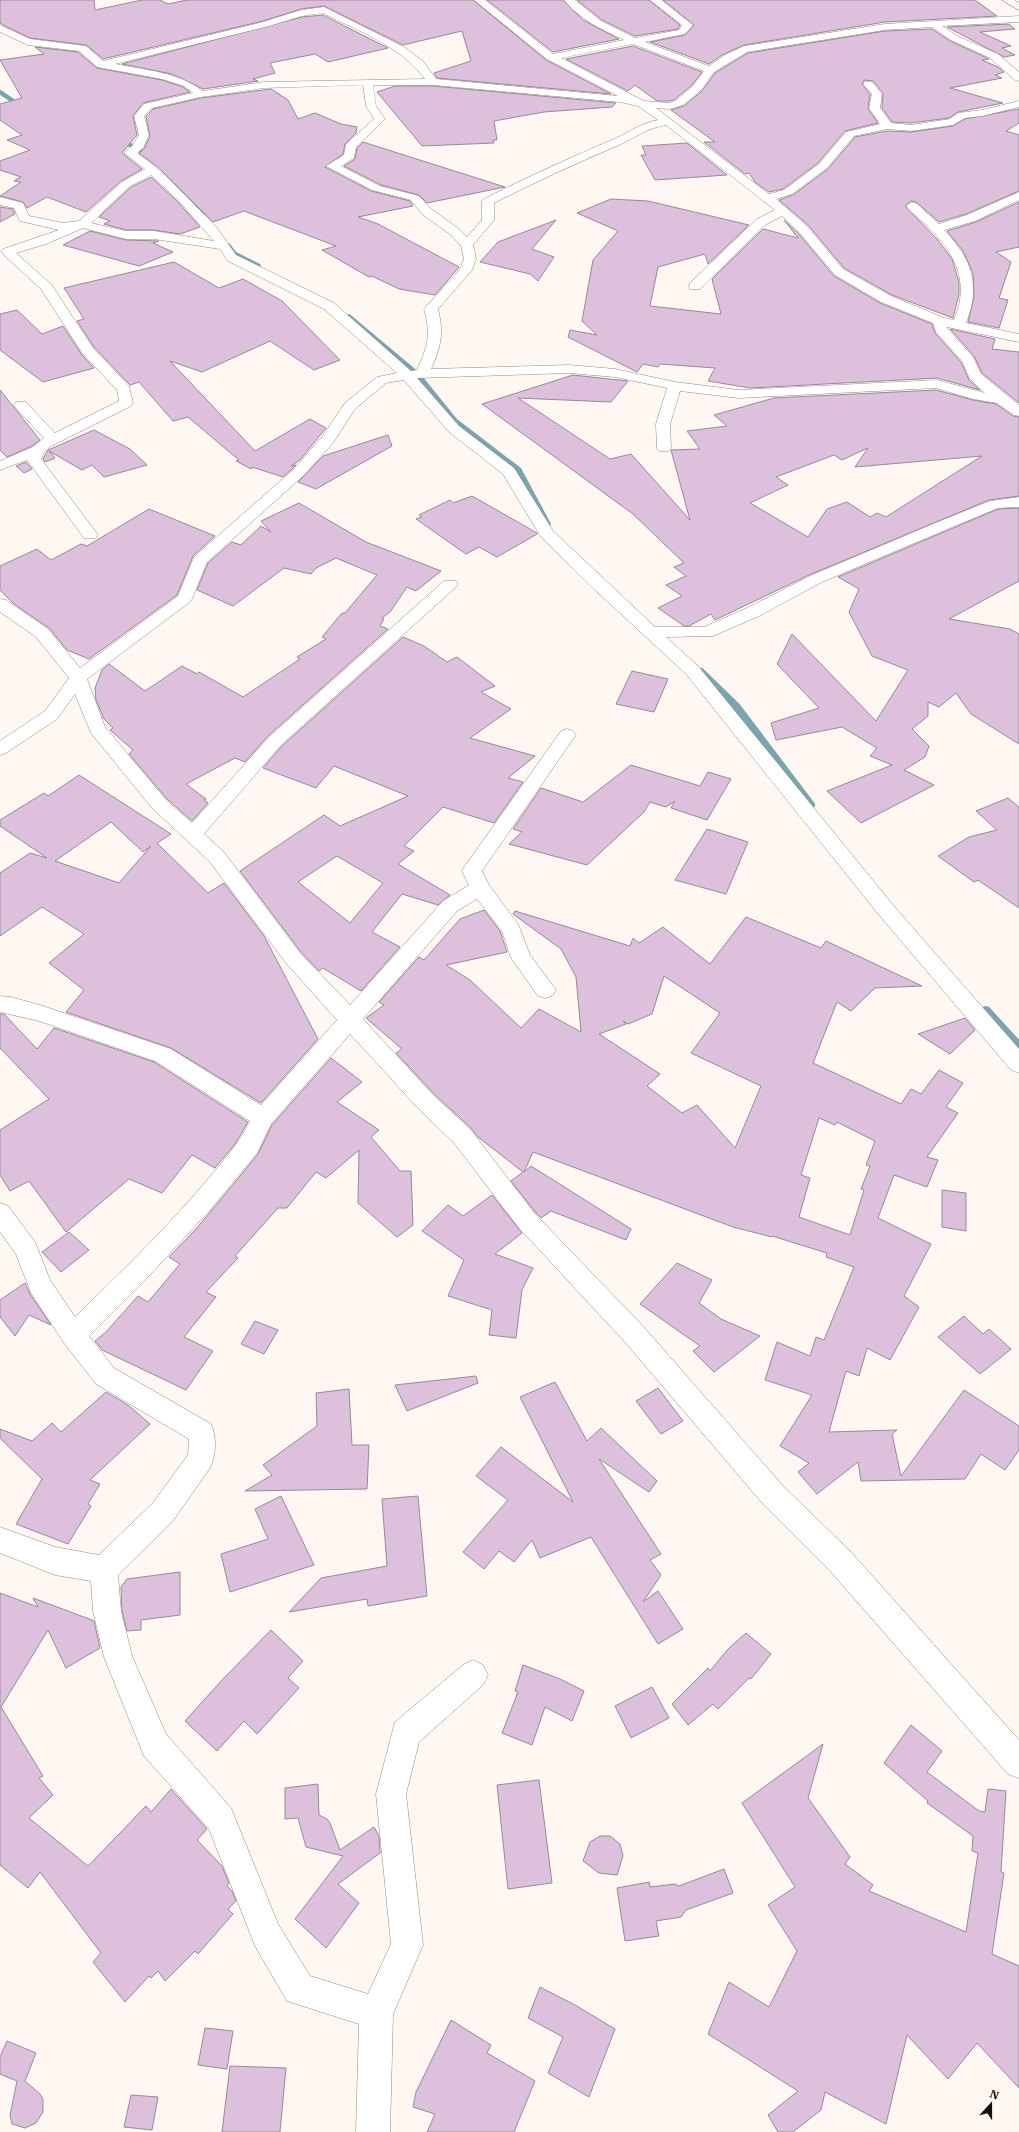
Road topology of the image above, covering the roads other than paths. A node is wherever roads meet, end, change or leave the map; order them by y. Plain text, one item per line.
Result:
1 (479, 0) edge
2 (569, 0) edge
3 (661, 0) edge
4 (1007, 0) edge
5 (1019, 7) edge
6 (1019, 19) edge
7 (935, 25) junction
8 (0, 28) edge
9 (634, 41) junction
10 (551, 57) junction
11 (101, 65) junction
12 (710, 70) junction
13 (1019, 78) edge
14 (368, 82) junction
15 (432, 82) junction
16 (868, 84) dead end
17 (201, 94) junction
18 (642, 104) junction
19 (1019, 104) edge
20 (668, 121) junction
21 (887, 126) junction
22 (153, 170) junction
23 (1019, 196) edge
24 (768, 198) junction
25 (0, 201) edge
26 (912, 206) dead end
27 (783, 211) junction
28 (83, 224) junction
29 (937, 228) junction
30 (222, 246) junction
31 (467, 246) junction
32 (695, 286) dead end
33 (939, 321) junction
34 (959, 325) junction
35 (1019, 338) edge
36 (415, 374) junction
37 (675, 386) junction
38 (1001, 399) junction
39 (21, 405) dead end
40 (1019, 412) edge
41 (53, 440) junction
42 (664, 448) dead end
43 (38, 450) junction
44 (0, 466) edge
45 (1019, 502) edge
46 (90, 535) dead end
47 (450, 584) dead end
48 (0, 604) edge
49 (651, 632) junction
50 (78, 678) junction
51 (567, 735) dead end
52 (0, 749) edge
53 (192, 836) junction
54 (480, 888) junction
55 (545, 990) dead end
56 (0, 1004) edge
57 (349, 1019) junction
58 (1019, 1064) edge
59 (262, 1118) junction
60 (0, 1213) edge
61 (73, 1335) junction
62 (0, 1540) edge
63 (104, 1570) junction
64 (473, 1675) dead end
65 (1019, 1763) edge
66 (376, 2013) junction
67 (373, 2132) edge

1 - 10 street
2 - 9 street
3 - 9 street
4 - 5 street
6 - 7 street
7 - 12 street
7 - 13 street
8 - 11 street
9 - 10 street
9 - 12 street
10 - 18 street
11 - 15 street
11 - 17 street
12 - 18 street
14 - 15 street
14 - 17 street
14 - 31 street
15 - 18 street
16 - 21 street
17 - 22 street
18 - 20 street
19 - 21 street
20 - 24 street
20 - 31 street
21 - 24 street
22 - 28 street
22 - 30 street
23 - 29 street
24 - 27 street
25 - 28 street
26 - 29 street
27 - 32 street
27 - 33 street
28 - 30 street
28 - 41 street
29 - 34 street
30 - 36 street
31 - 36 street
33 - 34 street
33 - 38 street
34 - 35 street
36 - 37 street
36 - 49 street
36 - 50 street
37 - 38 street
37 - 42 street
38 - 40 street
39 - 41 street
41 - 43 street
43 - 44 street
43 - 46 street
45 - 49 street
47 - 53 street
48 - 50 street
49 - 58 street
50 - 52 street
50 - 53 street
51 - 54 street
53 - 57 street
54 - 55 street
54 - 57 street
56 - 59 street
57 - 59 street
57 - 65 street
59 - 61 street
60 - 61 street
61 - 63 street
62 - 63 street
63 - 66 street
64 - 66 street
66 - 67 street

